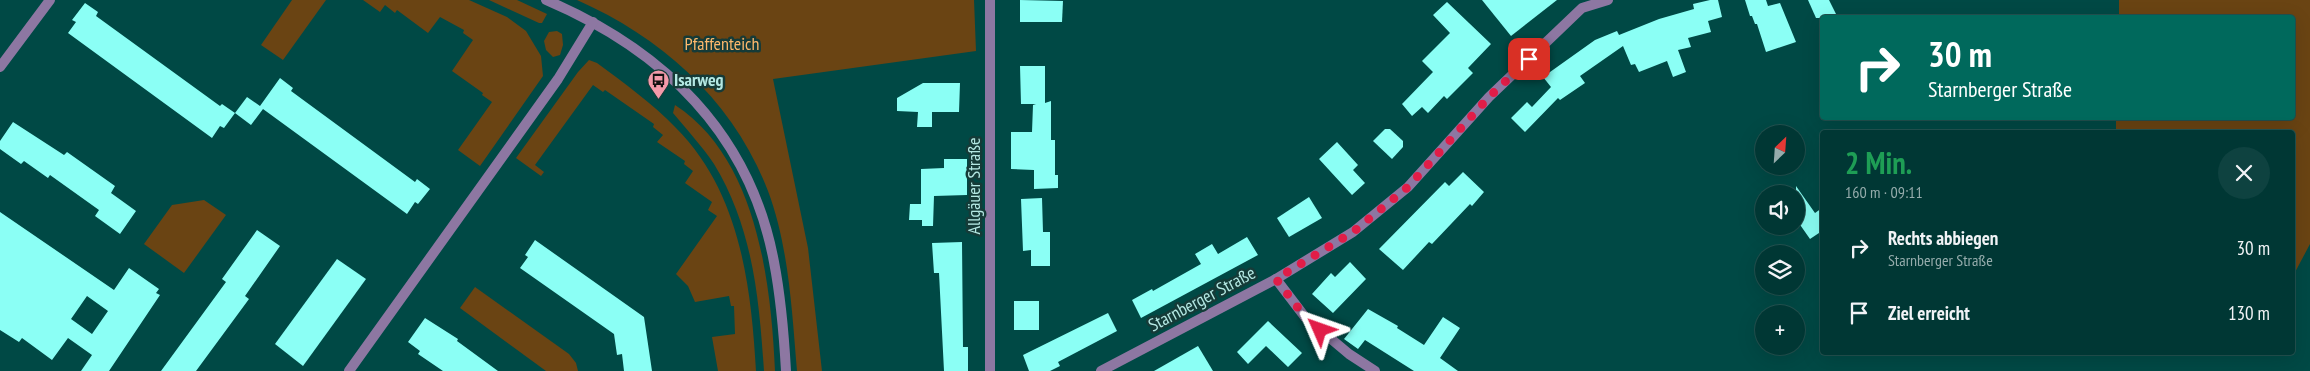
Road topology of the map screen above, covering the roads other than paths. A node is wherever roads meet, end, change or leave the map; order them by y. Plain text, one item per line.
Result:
1 (50, 0) edge
2 (546, 0) edge
3 (990, 0) edge
4 (1608, 0) edge
5 (593, 22) junction
6 (0, 66) edge
7 (1276, 279) junction
8 (349, 371) edge
9 (786, 371) edge
10 (990, 371) edge
11 (1101, 371) edge
12 (1375, 371) edge

1 - 6 street
2 - 5 street
3 - 10 street, Allgäuer Straße
4 - 7 street, Starnberger Straße
5 - 8 street
5 - 9 street
7 - 11 street, Starnberger Straße
7 - 12 street

